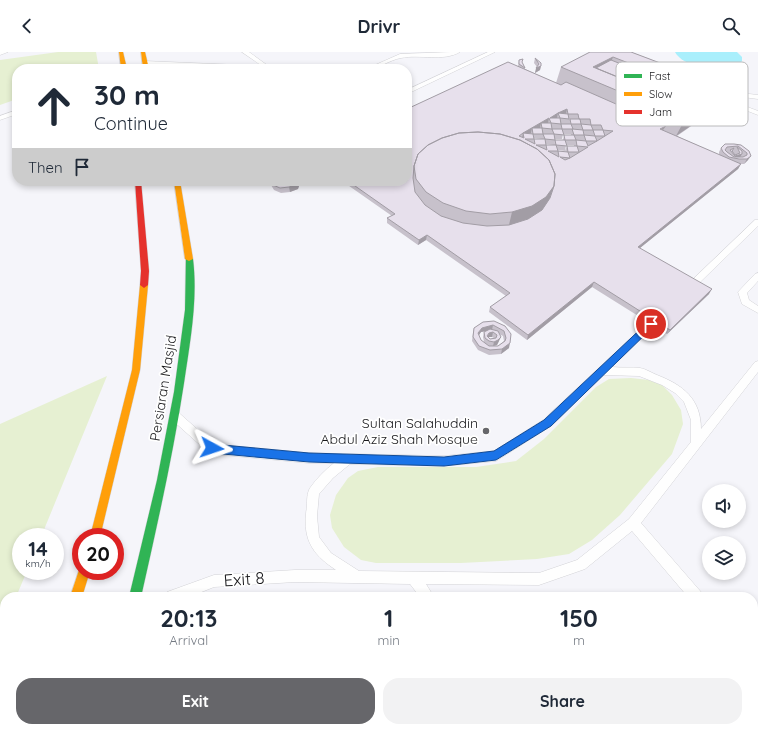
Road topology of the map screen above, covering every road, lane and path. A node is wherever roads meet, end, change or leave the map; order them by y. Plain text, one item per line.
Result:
1 (5, 52) edge
2 (121, 52) edge
3 (143, 52) edge
4 (390, 52) edge
5 (410, 52) edge
6 (457, 52) edge
7 (492, 52) edge
8 (0, 53) edge
9 (248, 53) edge
10 (400, 56) junction
11 (384, 62) junction
12 (123, 64) edge
13 (145, 64) edge
14 (263, 64) edge
15 (379, 64) edge
16 (418, 87) junction
17 (412, 88) edge
18 (412, 90) edge
19 (748, 96) edge
20 (758, 97) edge
21 (748, 109) edge
22 (758, 113) edge
23 (12, 114) edge
24 (0, 118) edge
25 (138, 186) edge
26 (178, 186) edge
27 (758, 222) edge
28 (758, 276) edge
29 (692, 285) edge
30 (758, 310) edge
31 (651, 324) edge
32 (758, 365) edge
33 (602, 370) junction
34 (175, 416) junction
35 (696, 444) junction
36 (348, 459) junction
37 (633, 523) junction
38 (97, 528) edge
39 (356, 576) junction
40 (412, 577) junction
41 (81, 580) edge
42 (78, 592) edge
43 (136, 592) edge
44 (185, 592) edge
45 (424, 592) edge
46 (692, 592) edge

1 - 8 lane
2 - 12 main road
3 - 13 main road
4 - 11 lane
5 - 10 lane
6 - 10 lane
7 - 16 lane
9 - 14 lane
10 - 11 lane
11 - 15 lane
16 - 17 lane
16 - 18 lane
19 - 20 lane
21 - 22 lane
23 - 24 lane
25 - 38 main road, Persiaran Masjid
26 - 34 main road, Persiaran Masjid
27 - 29 lane
28 - 30 lane
31 - 33 lane
32 - 35 lane, Exit 8
33 - 35 lane
33 - 36 lane
34 - 36 lane
34 - 43 main road, Persiaran Masjid
35 - 37 lane, Exit 8
36 - 39 lane
37 - 40 lane, Exit 8
37 - 46 lane
39 - 40 lane, Exit 8
39 - 44 lane, Exit 8
40 - 45 lane
41 - 42 main road

